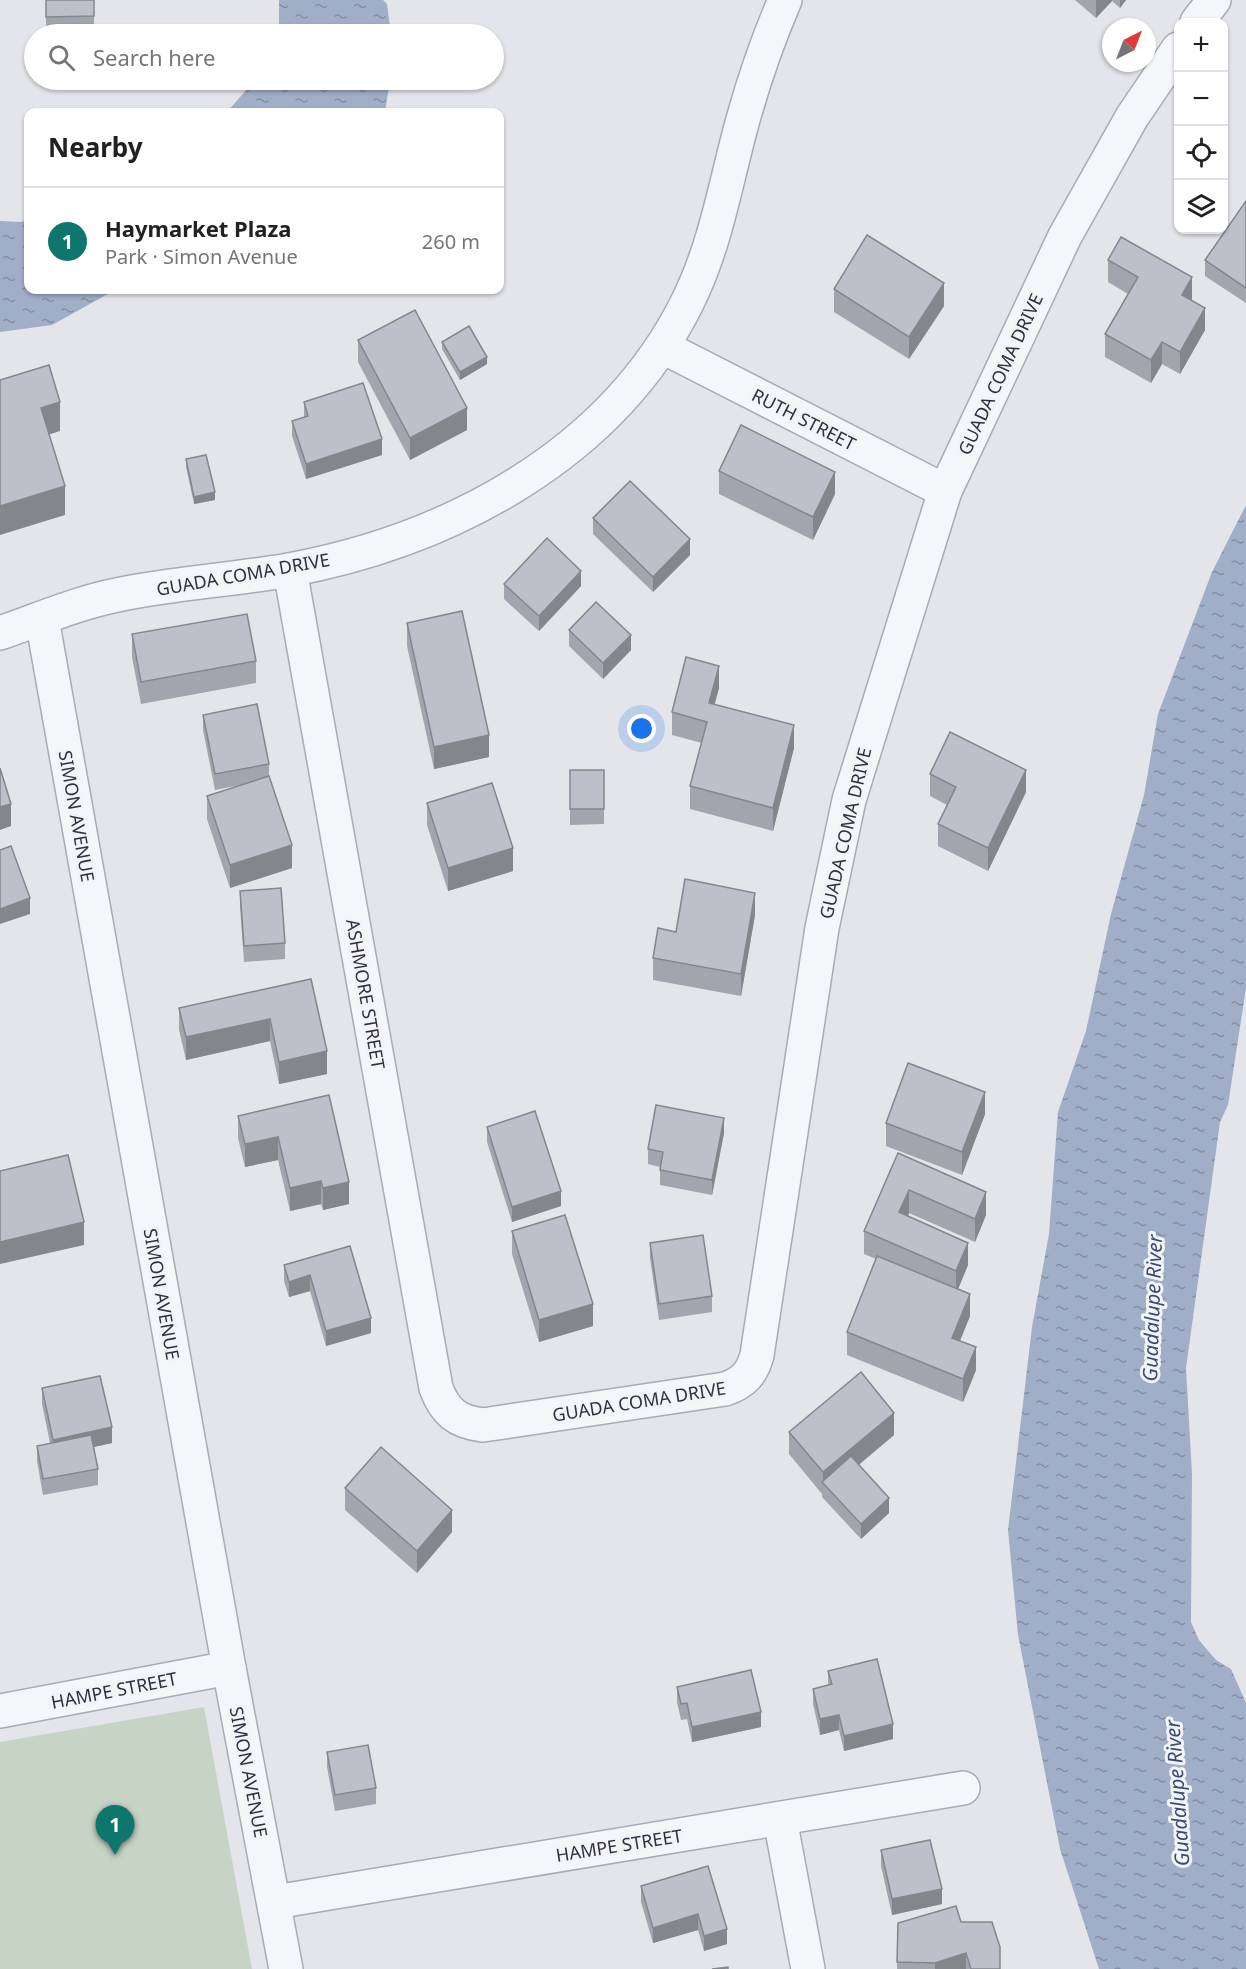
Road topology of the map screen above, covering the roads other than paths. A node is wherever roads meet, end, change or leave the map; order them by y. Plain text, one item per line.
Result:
1 (785, 0) edge
2 (1214, 0) edge
3 (1200, 18) edge
4 (1174, 56) edge
5 (663, 347) junction
6 (945, 491) junction
7 (290, 570) junction
8 (42, 619) junction
9 (0, 633) edge
10 (452, 1415) joint
11 (229, 1668) junction
12 (0, 1711) edge
13 (963, 1788) dead end
14 (780, 1819) junction
15 (274, 1902) junction
16 (286, 1969) edge
17 (808, 1969) edge

1 - 5 street, GUADA COMA DRIVE
2 - 3 street
4 - 6 street, GUADA COMA DRIVE
5 - 6 street, RUTH STREET
5 - 7 street, GUADA COMA DRIVE
6 - 10 street, GUADA COMA DRIVE
7 - 8 street, GUADA COMA DRIVE
7 - 10 street, ASHMORE STREET
8 - 9 street, GUADA COMA DRIVE
8 - 11 street, SIMON AVENUE
11 - 12 street, HAMPE STREET
11 - 15 street, SIMON AVENUE
13 - 14 street, HAMPE STREET
14 - 15 street, HAMPE STREET
14 - 17 street
15 - 16 street, SIMON AVENUE

